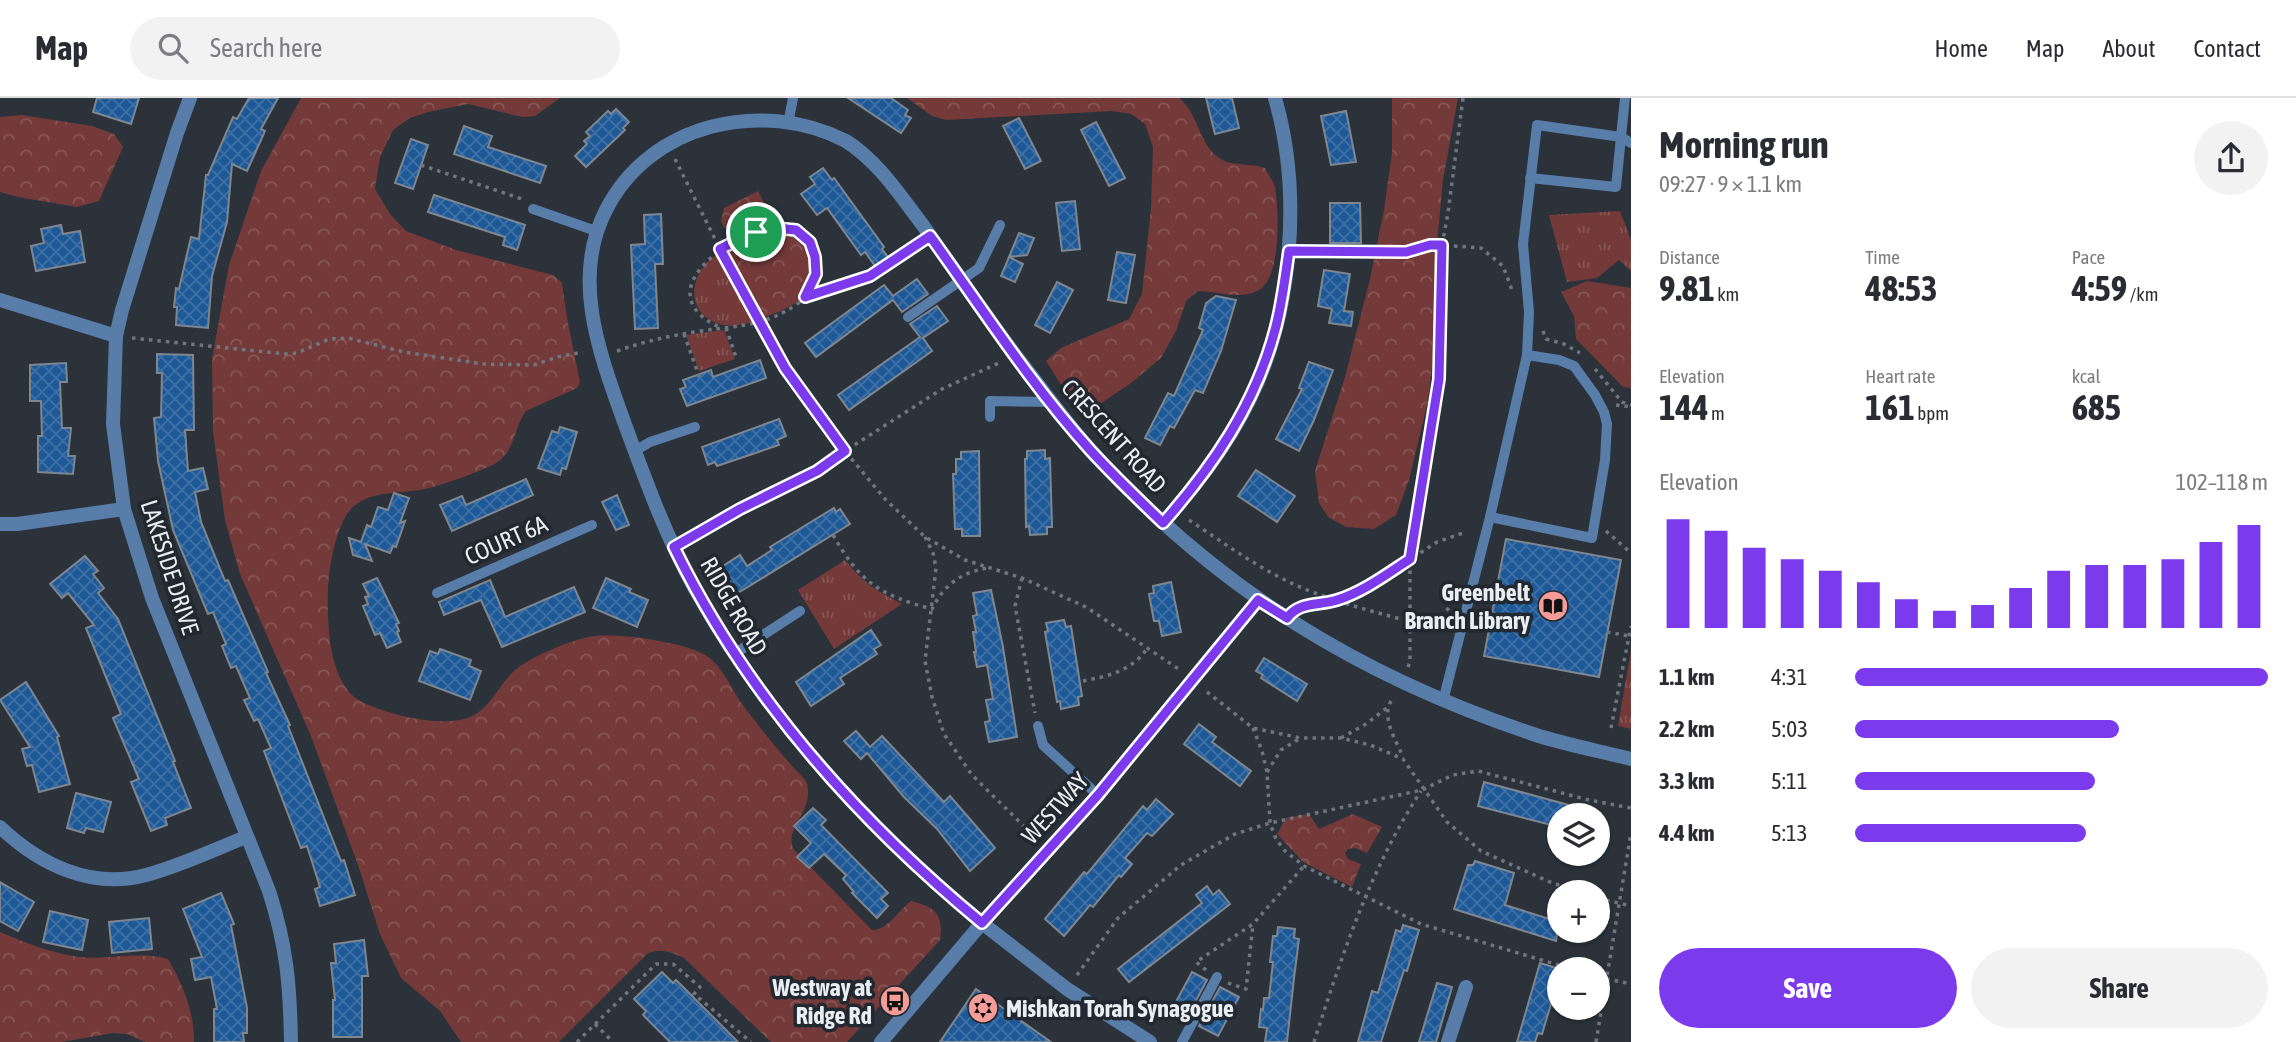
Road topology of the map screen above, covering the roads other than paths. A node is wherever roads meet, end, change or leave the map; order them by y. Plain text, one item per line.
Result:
1 (190, 98) edge
2 (793, 98) edge
3 (1275, 98) edge
4 (1625, 98) edge
5 (789, 119) junction
6 (1621, 136) junction
7 (1631, 143) edge
8 (1530, 177) junction
9 (533, 209) road end
10 (1000, 225) dead end
11 (596, 231) junction
12 (962, 281) junction
13 (0, 299) edge
14 (908, 317) dead end
15 (116, 340) junction
16 (1527, 355) junction
17 (1051, 402) junction
18 (990, 417) dead end
19 (695, 427) dead end
20 (635, 451) junction
21 (124, 509) junction
22 (1490, 517) junction
23 (1163, 523) junction
24 (0, 524) edge
25 (592, 525) dead end
26 (438, 593) dead end
27 (1258, 600) junction
28 (800, 611) dead end
29 (734, 654) junction
30 (1443, 701) junction
31 (1038, 726) road end
32 (1631, 759) edge
33 (1098, 795) junction
34 (0, 827) edge
35 (246, 837) junction
36 (982, 923) junction
37 (1217, 978) road end
38 (1466, 988) dead end
39 (290, 1042) edge
40 (881, 1042) edge
41 (1150, 1042) edge
42 (1182, 1042) edge
43 (1448, 1042) edge

1 - 15 street, LAKESIDE DRIVE
2 - 5 lane
3 - 23 street
4 - 6 lane
5 - 11 street, RIDGE ROAD
5 - 12 street, CRESCENT ROAD
6 - 7 lane
6 - 8 lane
6 - 8 lane
8 - 16 lane
9 - 11 lane
10 - 12 lane
11 - 20 street, RIDGE ROAD
12 - 14 lane
12 - 17 street, CRESCENT ROAD
13 - 15 street
15 - 21 street, LAKESIDE DRIVE
16 - 22 lane
16 - 22 lane
17 - 18 lane
17 - 23 street, CRESCENT ROAD
19 - 20 lane
20 - 29 street, RIDGE ROAD
21 - 24 street
21 - 35 street, LAKESIDE DRIVE
22 - 30 lane
23 - 27 street, CRESCENT ROAD
25 - 26 lane, COURT 6A
27 - 30 street, CRESCENT ROAD
27 - 33 street, WESTWAY
28 - 29 lane
29 - 36 street, RIDGE ROAD
30 - 32 street, CRESCENT ROAD
31 - 33 lane
33 - 36 street, WESTWAY
34 - 35 street
35 - 39 street, LAKESIDE DRIVE
36 - 40 street, WESTWAY
36 - 41 street, RIDGE ROAD
37 - 42 lane
38 - 43 street

